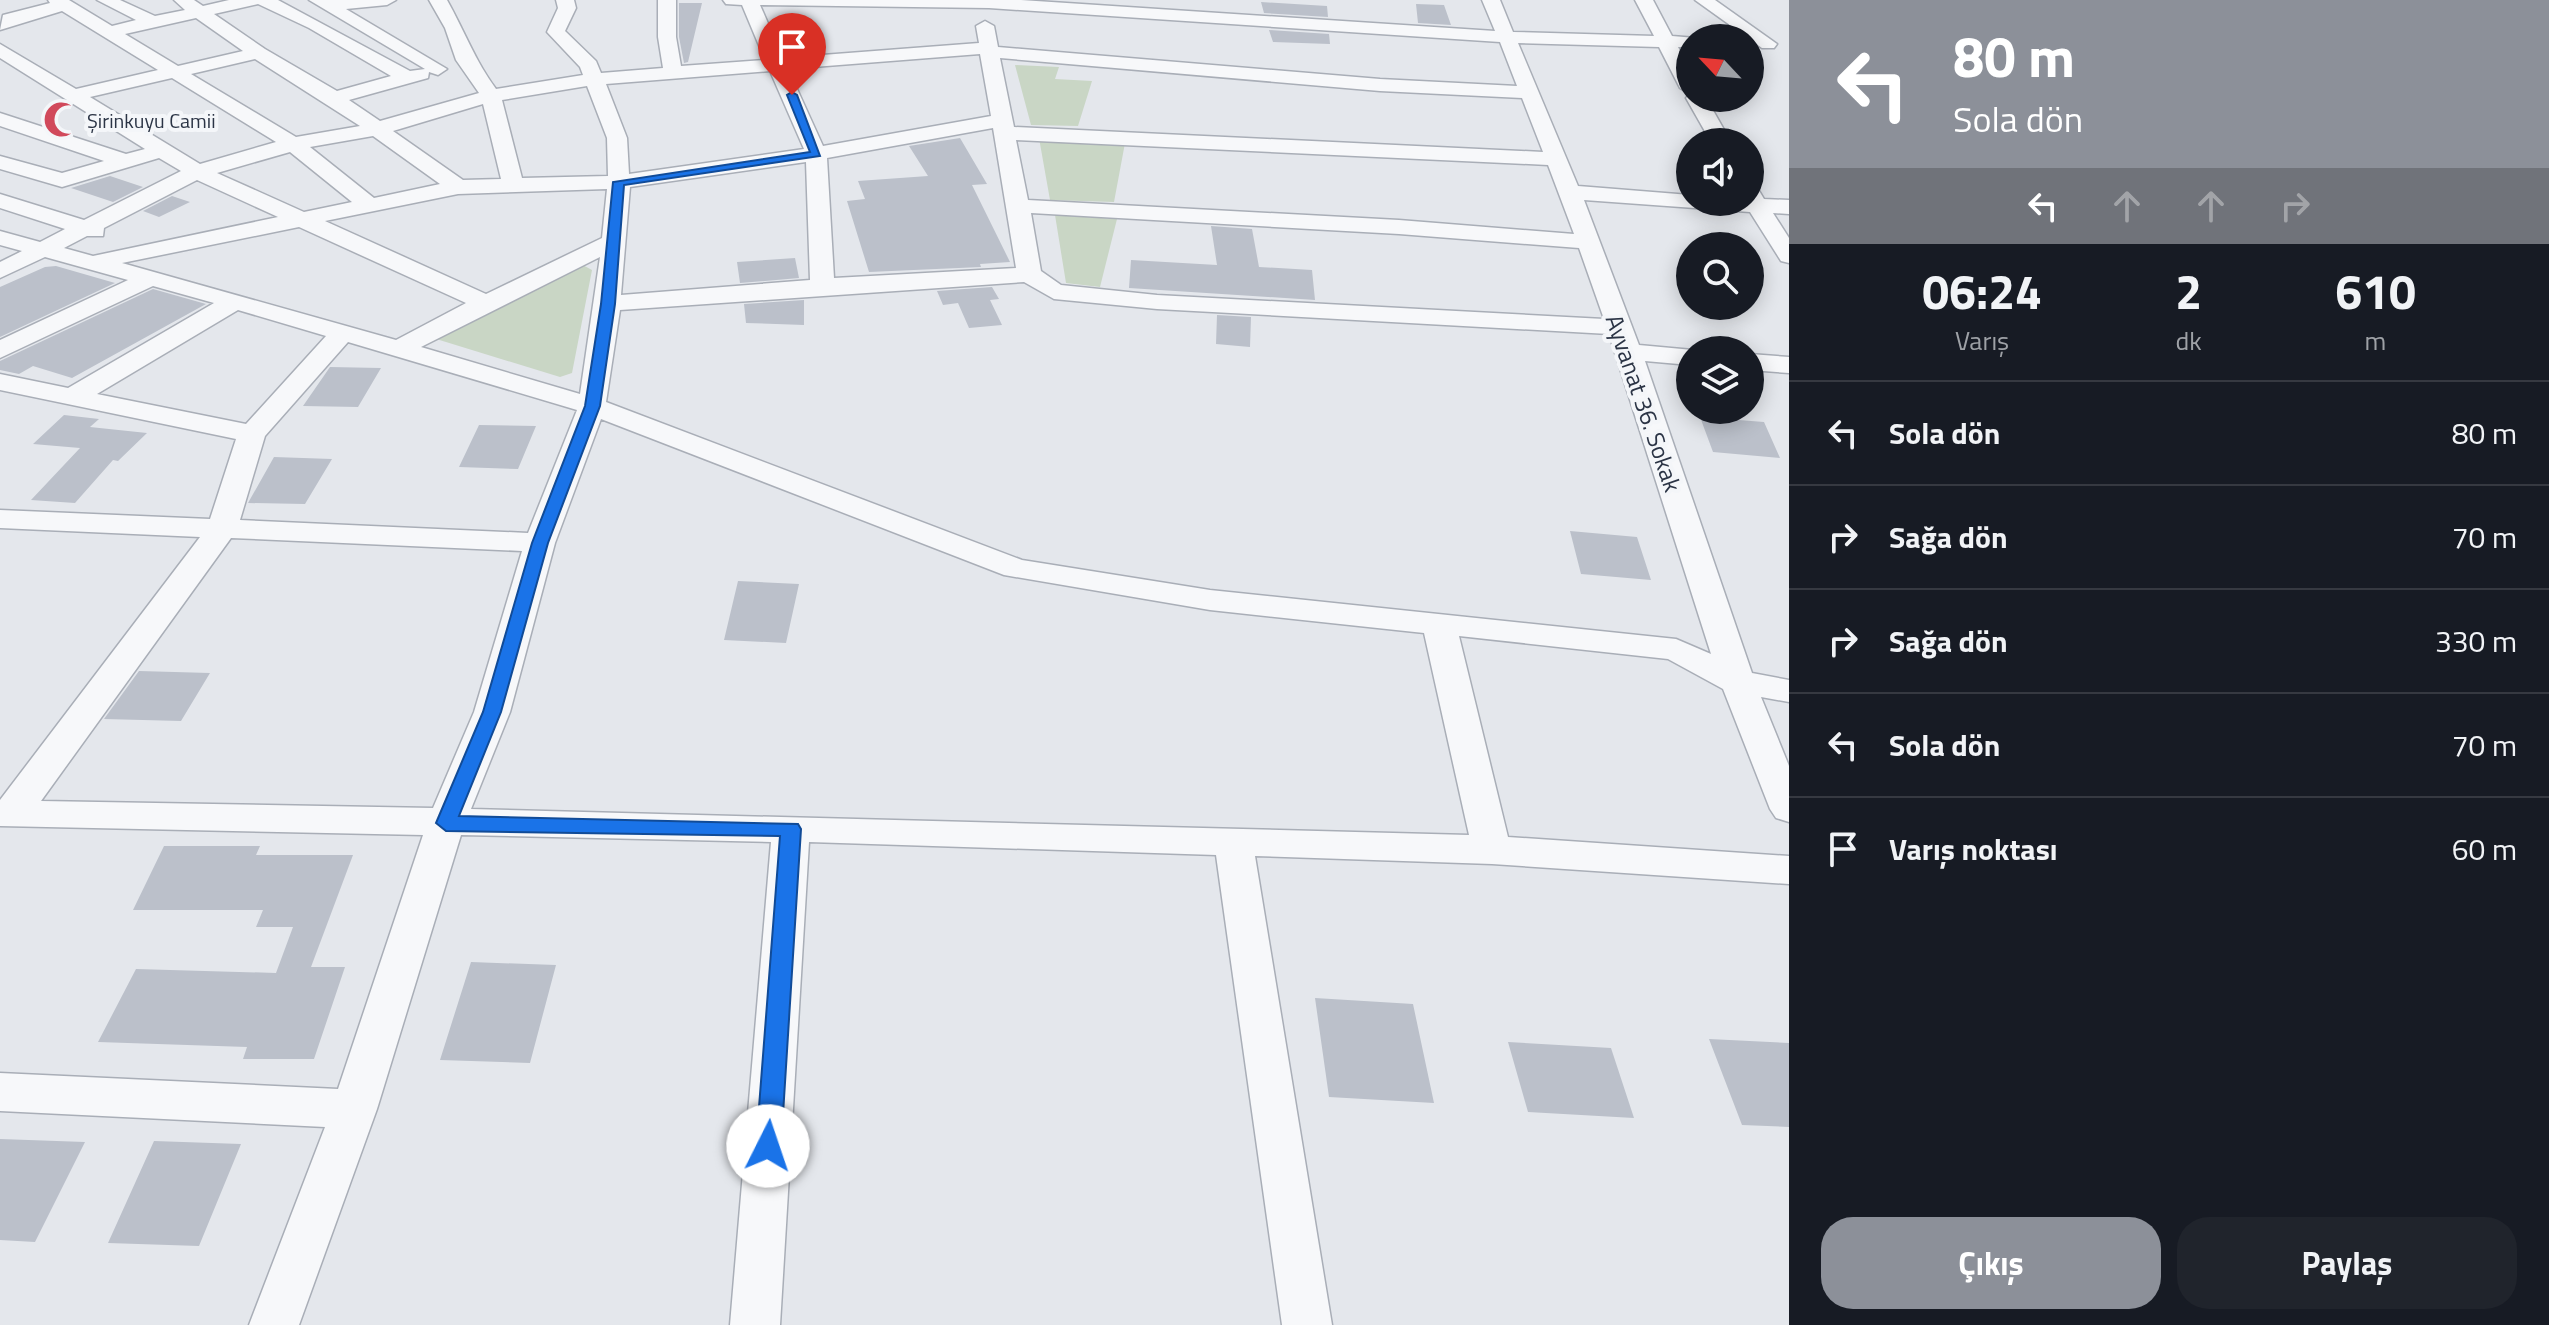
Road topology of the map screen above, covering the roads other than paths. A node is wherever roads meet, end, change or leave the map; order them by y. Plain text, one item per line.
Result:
1 (106, 0) edge
2 (183, 0) edge
3 (253, 0) edge
4 (264, 0) edge
5 (387, 0) edge
6 (438, 0) edge
7 (667, 0) edge
8 (732, 0) edge
9 (833, 0) edge
10 (1231, 0) edge
11 (1491, 0) edge
12 (1644, 0) edge
13 (1704, 0) edge
14 (749, 1) edge
15 (989, 1) edge
16 (60, 2) edge
17 (323, 3) edge
18 (571, 3) edge
19 (199, 13) junction
20 (1235, 20) junction
21 (156, 23) junction
22 (1734, 24) edge
23 (0, 25) edge
24 (107, 32) junction
25 (1507, 37) junction
26 (1664, 41) junction
27 (1676, 41) edge
28 (1764, 44) edge
29 (1789, 45) edge
30 (0, 50) edge
31 (989, 50) junction
32 (258, 53) junction
33 (1676, 63) edge
34 (468, 64) junction
35 (780, 66) junction
36 (438, 69) junction
37 (173, 72) junction
38 (673, 72) junction
39 (1267, 76) junction
40 (408, 78) junction
41 (595, 79) junction
42 (1528, 92) junction
43 (73, 95) junction
44 (491, 96) junction
45 (334, 98) junction
46 (2, 121) edge
47 (1001, 127) junction
48 (376, 129) junction
49 (293, 144) junction
50 (162, 150) junction
51 (816, 154) junction
52 (1558, 159) junction
53 (126, 161) junction
54 (0, 162) edge
55 (101, 169) junction
56 (197, 172) junction
57 (619, 182) junction
58 (513, 184) junction
59 (458, 187) junction
60 (162, 189) junction
61 (1570, 192) junction
62 (0, 201) edge
63 (1676, 201) edge
64 (1764, 202) edge
65 (368, 204) junction
66 (1020, 206) junction
67 (1789, 207) edge
68 (1763, 216) edge
69 (294, 219) junction
70 (84, 227) junction
71 (0, 238) edge
72 (613, 242) junction
73 (1588, 242) junction
74 (149, 249) junction
75 (42, 250) junction
76 (1789, 256) edge
77 (95, 262) junction
78 (0, 271) edge
79 (1029, 274) junction
80 (151, 278) junction
81 (822, 286) junction
82 (235, 301) junction
83 (486, 303) junction
84 (608, 304) junction
85 (343, 333) junction
86 (1623, 339) junction
87 (398, 349) junction
88 (0, 350) edge
89 (1676, 353) edge
90 (1764, 363) edge
91 (1789, 365) edge
92 (0, 382) edge
93 (72, 397) junction
94 (592, 406) junction
95 (252, 434) junction
96 (0, 519) edge
97 (222, 529) junction
98 (540, 543) junction
99 (1439, 624) junction
100 (1736, 681) junction
101 (1789, 691) edge
102 (1789, 809) edge
103 (6, 813) edge
104 (446, 823) junction
105 (791, 829) junction
106 (1233, 842) junction
107 (1492, 850) junction
108 (1789, 870) edge
109 (0, 1092) edge
110 (354, 1109) junction
111 (274, 1325) edge
112 (755, 1325) edge
113 (1307, 1325) edge

1 - 21 street
2 - 19 street
3 - 19 street
4 - 40 street
5 - 17 street
6 - 34 street
7 - 38 street
8 - 14 street
9 - 14 street
9 - 15 street
10 - 20 street
11 - 25 street, Ayvanat 36. Sokak
12 - 26 street
13 - 22 street
14 - 35 street
15 - 20 street
15 - 31 street
16 - 23 street
16 - 24 street
17 - 36 street
18 - 41 street
19 - 21 street
19 - 32 street
20 - 25 street
20 - 39 street
21 - 24 street
24 - 37 street
25 - 26 street
25 - 42 street, Ayvanat 36. Sokak
26 - 27 street
26 - 33 street
28 - 29 street
30 - 43 street
31 - 35 street
31 - 39 street
31 - 47 street
32 - 37 street
32 - 45 street
34 - 36 street
34 - 44 street
35 - 38 street
35 - 51 street
36 - 40 street
37 - 43 street
37 - 49 street
38 - 41 street
39 - 42 street
40 - 45 street
41 - 44 street
41 - 57 street
42 - 52 street, Ayvanat 36. Sokak
43 - 50 street
44 - 48 street
44 - 58 street
45 - 48 street
46 - 53 street
47 - 51 street
47 - 52 street
47 - 66 street
48 - 49 street
48 - 59 street
49 - 56 street
49 - 65 street
50 - 53 street
50 - 56 street
51 - 57 street
51 - 81 street
52 - 61 street, Ayvanat 36. Sokak
53 - 55 street
54 - 55 street
55 - 60 street
56 - 60 street
56 - 69 street
57 - 58 street
57 - 72 street
58 - 59 street
59 - 65 street
60 - 70 street
61 - 63 street
61 - 73 street, Ayvanat 36. Sokak
62 - 70 street
64 - 67 street
65 - 69 street
66 - 73 street
66 - 79 street
68 - 76 street
69 - 74 street
69 - 83 street
70 - 74 street
70 - 75 street
71 - 75 street
72 - 83 street
72 - 84 street
73 - 86 street, Ayvanat 36. Sokak
74 - 77 street
75 - 77 street
75 - 78 street
77 - 80 street
79 - 81 street
79 - 86 street
80 - 82 street
80 - 88 street
81 - 84 street
82 - 85 street
82 - 93 street
83 - 87 street
84 - 94 street
85 - 87 street
85 - 95 street
86 - 89 street
86 - 100 street, Ayvanat 36. Sokak
87 - 94 street
90 - 91 street
92 - 93 street
93 - 95 street
94 - 98 street
94 - 99 street
95 - 97 street
96 - 97 street
97 - 98 street
97 - 103 street
98 - 104 street
99 - 100 street
99 - 107 street
100 - 101 street
100 - 102 street, Ayvanat 36. Sokak
103 - 104 street
104 - 105 street
104 - 110 street
105 - 106 street
105 - 112 street
106 - 107 street
106 - 113 street
107 - 108 street
109 - 110 street
110 - 111 street

